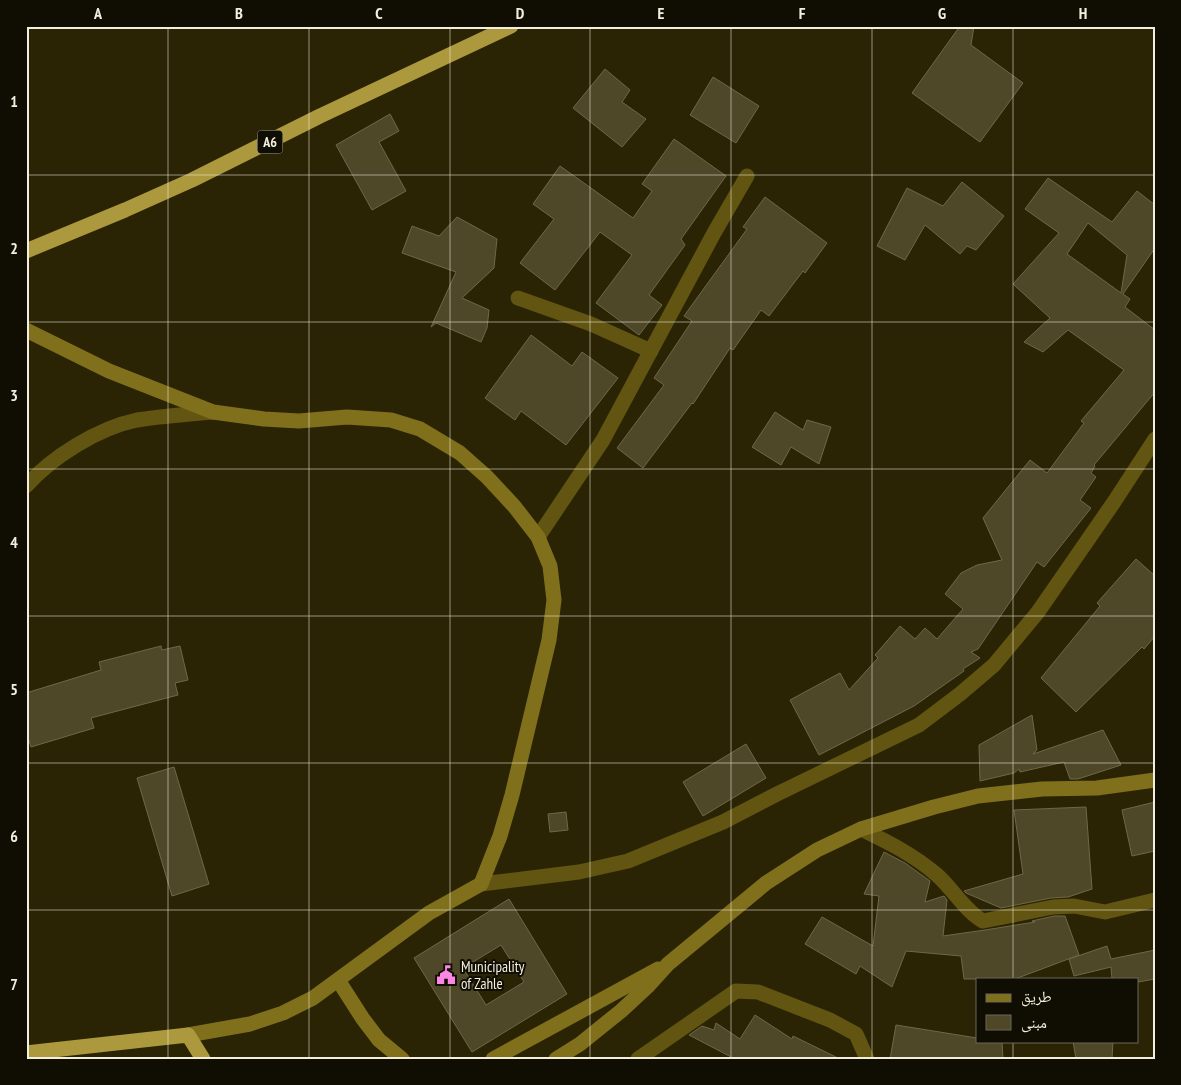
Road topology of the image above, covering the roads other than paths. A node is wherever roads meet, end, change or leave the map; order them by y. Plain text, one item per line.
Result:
1 (511, 26) edge
2 (747, 176) dead end
3 (26, 251) edge
4 (518, 298) dead end
5 (26, 330) edge
6 (652, 351) junction
7 (213, 412) junction
8 (1155, 439) edge
9 (26, 486) edge
10 (538, 537) junction
11 (1155, 780) edge
12 (861, 829) junction
13 (481, 884) junction
14 (1155, 900) edge
15 (668, 964) junction
16 (338, 980) junction
17 (188, 1035) junction
18 (26, 1053) edge
19 (203, 1059) edge
20 (402, 1059) edge
21 (493, 1059) edge
22 (556, 1059) edge
23 (638, 1059) edge
24 (867, 1059) edge

1 - 3 highway, A6
2 - 6 street
4 - 6 street
5 - 7 street
6 - 10 street
7 - 9 street
7 - 10 street
8 - 13 street
10 - 13 street
11 - 12 street
12 - 14 street
12 - 15 street
13 - 16 street
15 - 21 street
15 - 22 street
16 - 17 street
16 - 20 street
17 - 18 highway
17 - 19 highway
23 - 24 street

